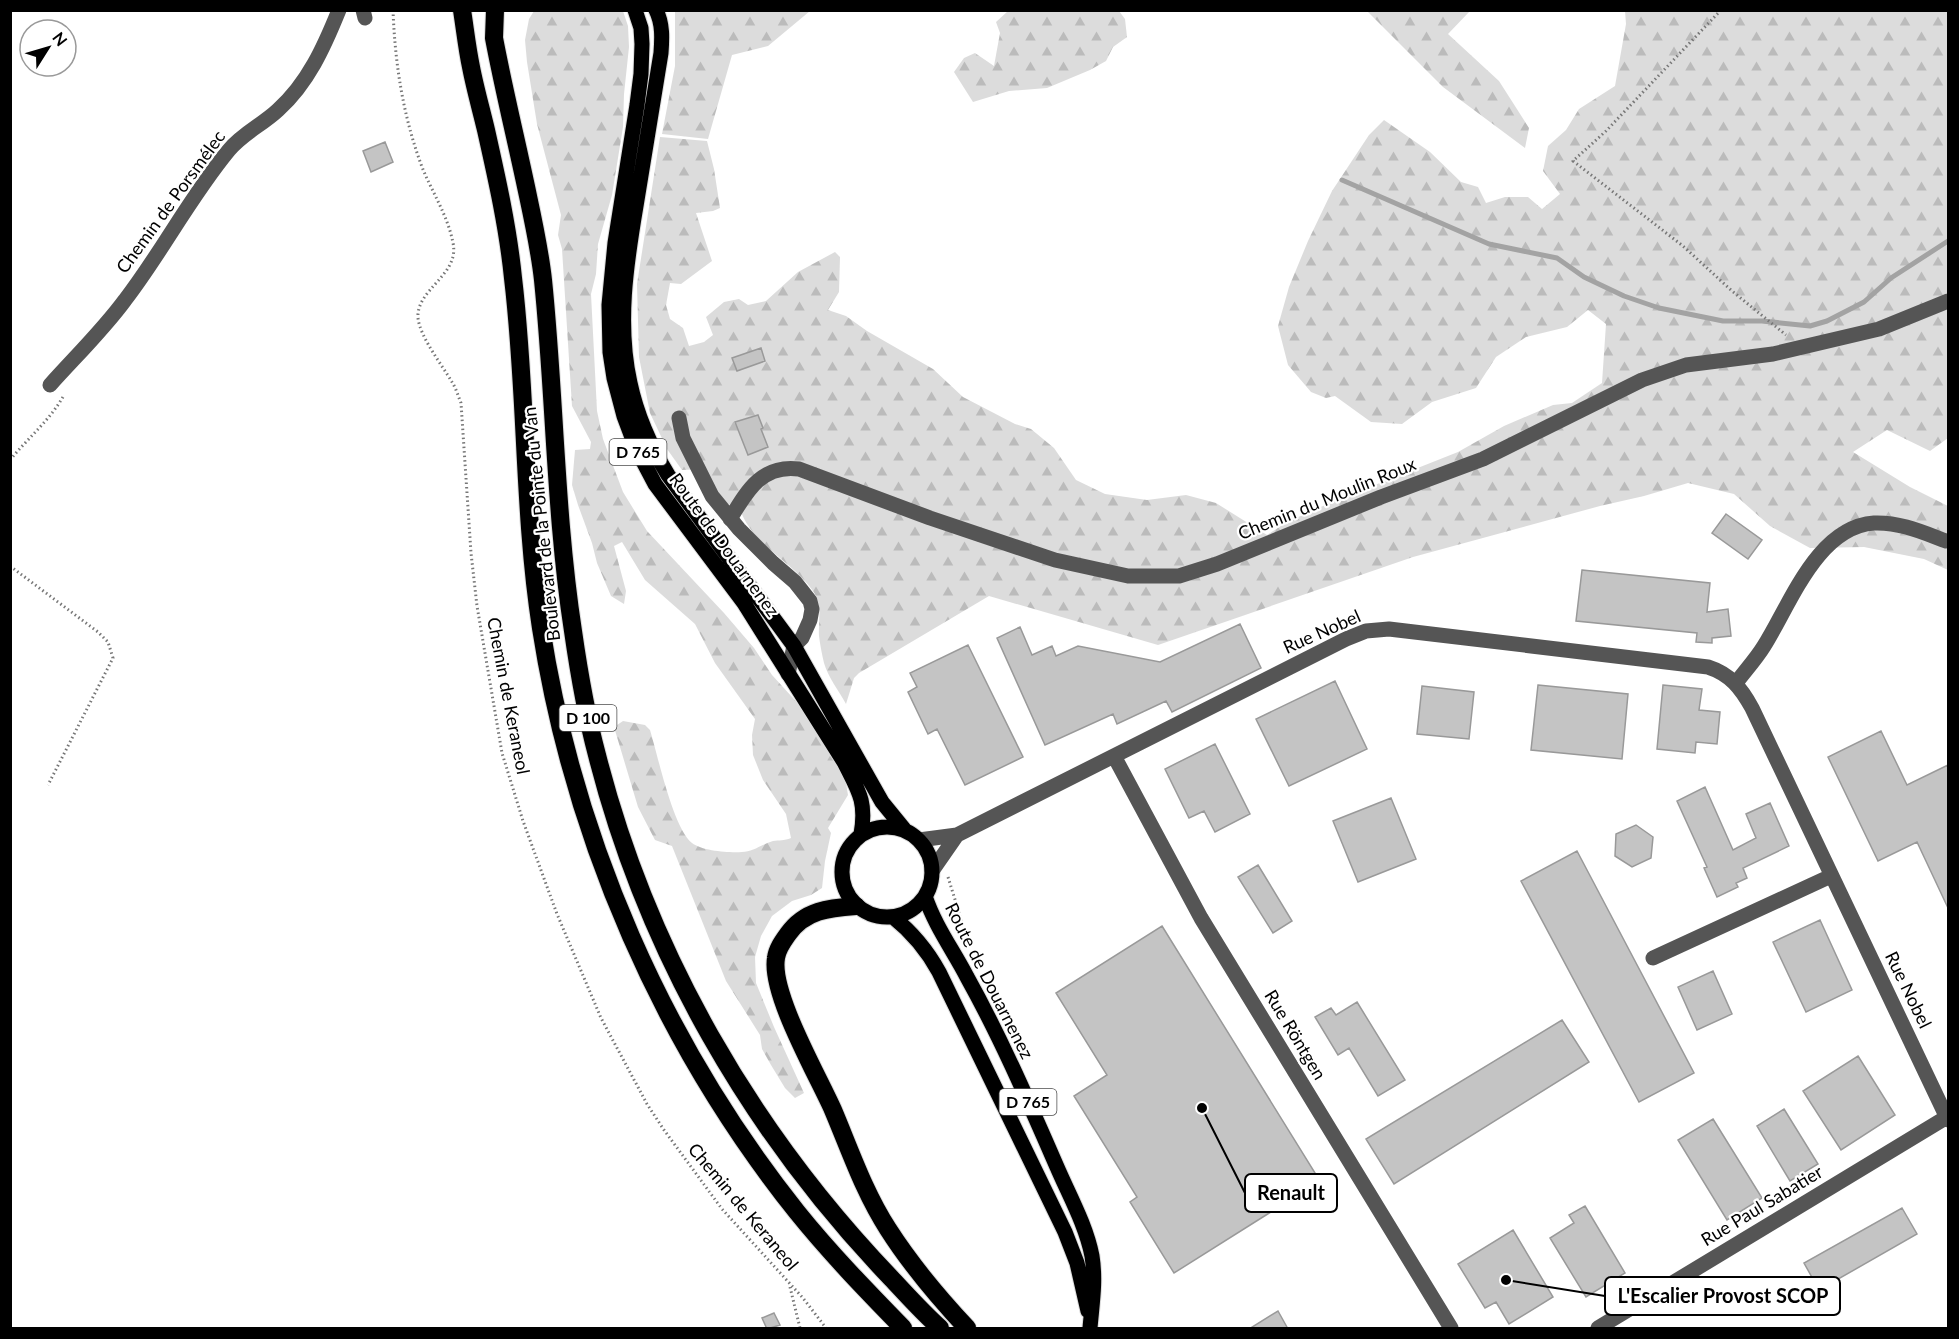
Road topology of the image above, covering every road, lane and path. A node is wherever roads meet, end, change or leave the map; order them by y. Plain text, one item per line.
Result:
1 (339, 10) edge
2 (393, 10) edge
3 (462, 10) edge
4 (495, 10) edge
5 (635, 10) edge
6 (1721, 10) edge
7 (658, 14) edge
8 (1948, 301) edge
9 (1801, 348) junction
10 (50, 386) dead end
11 (67, 390) dead end
12 (679, 418) dead end
13 (10, 460) edge
14 (730, 519) junction
15 (1946, 540) dead end
16 (10, 566) edge
17 (794, 646) junction
18 (788, 674) junction
19 (1736, 683) junction
20 (1114, 756) junction
21 (48, 785) dead end
22 (904, 829) junction
23 (861, 834) junction
24 (957, 835) junction
25 (919, 840) junction
26 (932, 871) junction
27 (1831, 876) junction
28 (925, 896) junction
29 (856, 906) junction
30 (893, 917) junction
31 (1653, 958) dead end
32 (1948, 1118) edge
33 (790, 1285) junction
34 (1090, 1324) edge
35 (800, 1329) edge
36 (826, 1329) edge
37 (903, 1329) edge
38 (940, 1329) edge
39 (967, 1329) edge
40 (1451, 1329) edge
41 (1598, 1329) edge

1 - 10 street, Chemin de Porsmélec
2 - 33 path, Chemin de Keraneol
3 - 37 highway, Boulevard de la Pointe du Van / D 100
4 - 38 highway, Boulevard de la Pointe du Van / D 100
5 - 18 main road, Route de Douarnenez / D 765
6 - 9 path
7 - 17 main road, Route de Douarnenez / D 765
8 - 9 street, Chemin du Moulin Roux
9 - 14 street, Chemin du Moulin Roux
11 - 13 path
12 - 14 street
14 - 17 street
15 - 19 street
16 - 21 path
17 - 18 street
17 - 22 main road, Route de Douarnenez / D 765
18 - 23 main road, Route de Douarnenez / D 765
19 - 20 street, Rue Nobel
19 - 27 street, Rue Nobel
20 - 24 street, Rue Nobel
20 - 40 street, Rue Röntgen
22 - 23 main road
22 - 25 main road
23 - 29 main road
24 - 25 street, Rue Nobel
24 - 26 street, Rue Nobel
25 - 26 main road
26 - 28 main road
27 - 31 street
27 - 32 street, Rue Nobel
28 - 30 main road
28 - 34 main road, Route de Douarnenez / D 765
29 - 30 main road
29 - 39 highway
30 - 34 main road, Route de Douarnenez / D 765
32 - 41 street, Rue Paul Sabatier
33 - 35 path
33 - 36 path, Chemin de Keraneol

